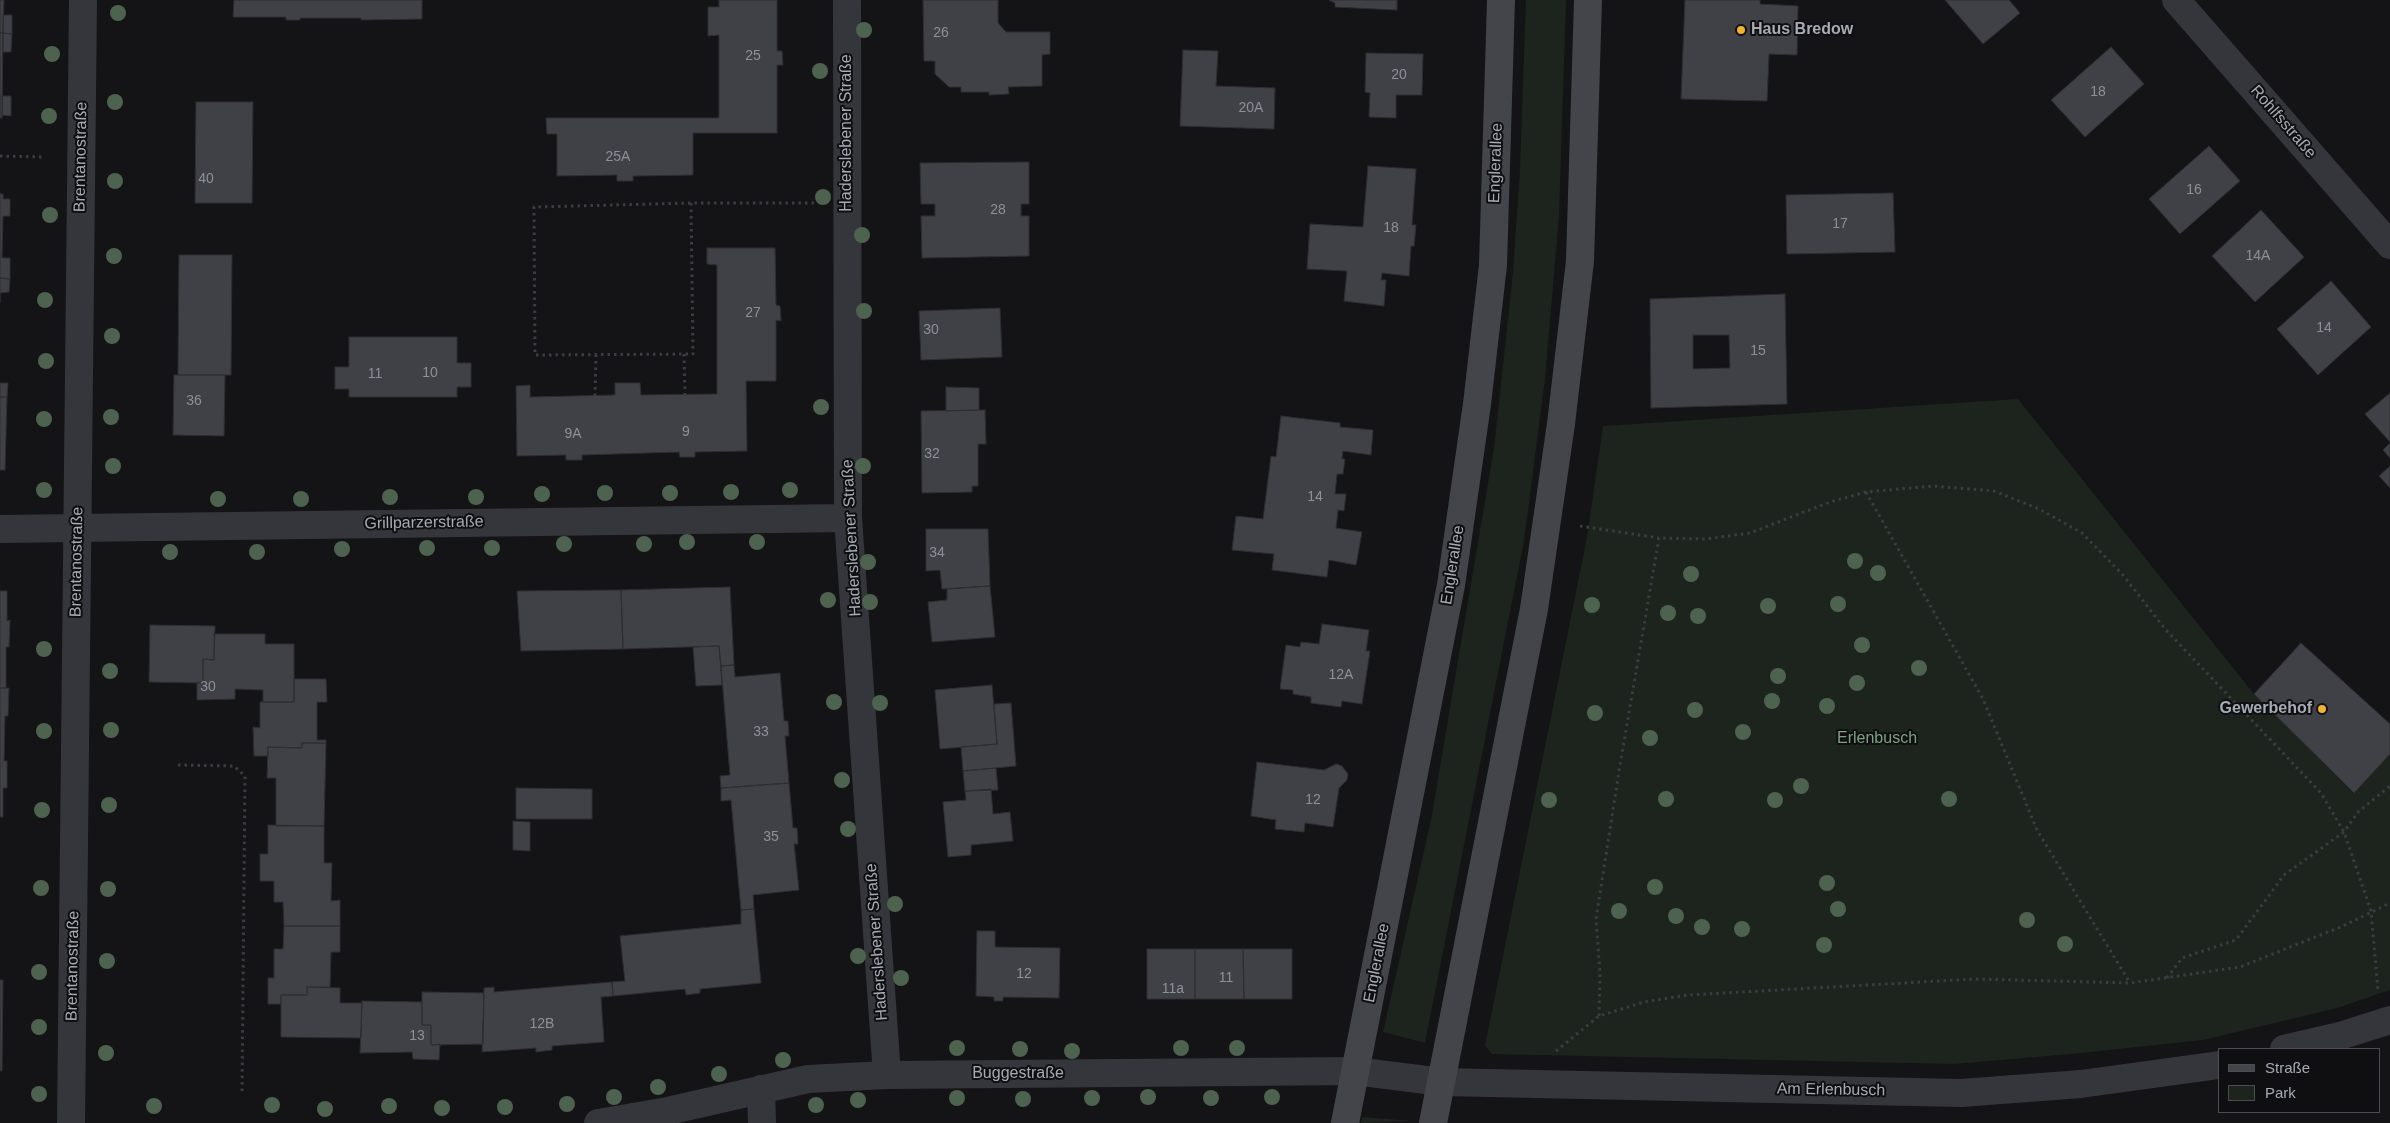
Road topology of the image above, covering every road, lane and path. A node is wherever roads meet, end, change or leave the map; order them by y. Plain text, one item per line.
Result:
1 (83, 0) edge
2 (847, 0) edge
3 (1501, 0) edge
4 (1588, 0) edge
5 (2176, 0) edge
6 (0, 156) edge
7 (42, 156) dead end
8 (691, 203) junction
9 (847, 203) junction
10 (2390, 245) edge
11 (684, 354) junction
12 (596, 355) junction
13 (684, 395) dead end
14 (595, 396) dead end
15 (1866, 492) junction
16 (848, 518) junction
17 (1580, 526) dead end
18 (78, 527) junction
19 (0, 529) edge
20 (1659, 538) junction
21 (178, 765) dead end
22 (2390, 786) edge
23 (2344, 832) junction
24 (2390, 903) edge
25 (2371, 911) junction
26 (2167, 978) junction
27 (2130, 983) junction
28 (1598, 1016) junction
29 (2385, 1022) edge
30 (2288, 1048) edge
31 (2218, 1065) edge
32 (1356, 1071) junction
33 (887, 1075) junction
34 (1442, 1082) junction
35 (1522, 1084) junction
36 (762, 1089) junction
37 (242, 1094) dead end
38 (71, 1123) edge
39 (598, 1123) edge
40 (762, 1123) edge
41 (1344, 1123) edge
42 (1433, 1123) edge

1 - 18 street, Brentanostraße
2 - 9 street, Haderslebener Straße
3 - 32 main road, Englerallee
4 - 34 main road
5 - 10 street, Rohlfsstraße
6 - 7 path
8 - 9 path
8 - 11 path
8 - 12 path
9 - 16 street, Haderslebener Straße
11 - 12 path
11 - 13 path
12 - 14 path
15 - 20 path
15 - 23 path
15 - 27 path
16 - 18 street, Grillparzerstraße
16 - 33 street, Haderslebener Straße
17 - 20 path
18 - 19 street, Grillparzerstraße
18 - 38 street, Brentanostraße
20 - 28 path
21 - 37 path
22 - 23 path
23 - 25 path
23 - 26 path
24 - 25 path
25 - 26 path
25 - 29 path
26 - 27 path
27 - 28 path
28 - 35 path
29 - 30 street
31 - 35 street, Am Erlenbusch
32 - 33 street, Buggestraße
32 - 34 street, Buggestraße
32 - 41 main road, Englerallee
33 - 36 street, Buggestraße
34 - 35 street, Am Erlenbusch
34 - 42 main road
36 - 39 street, Buggestraße
36 - 40 street

